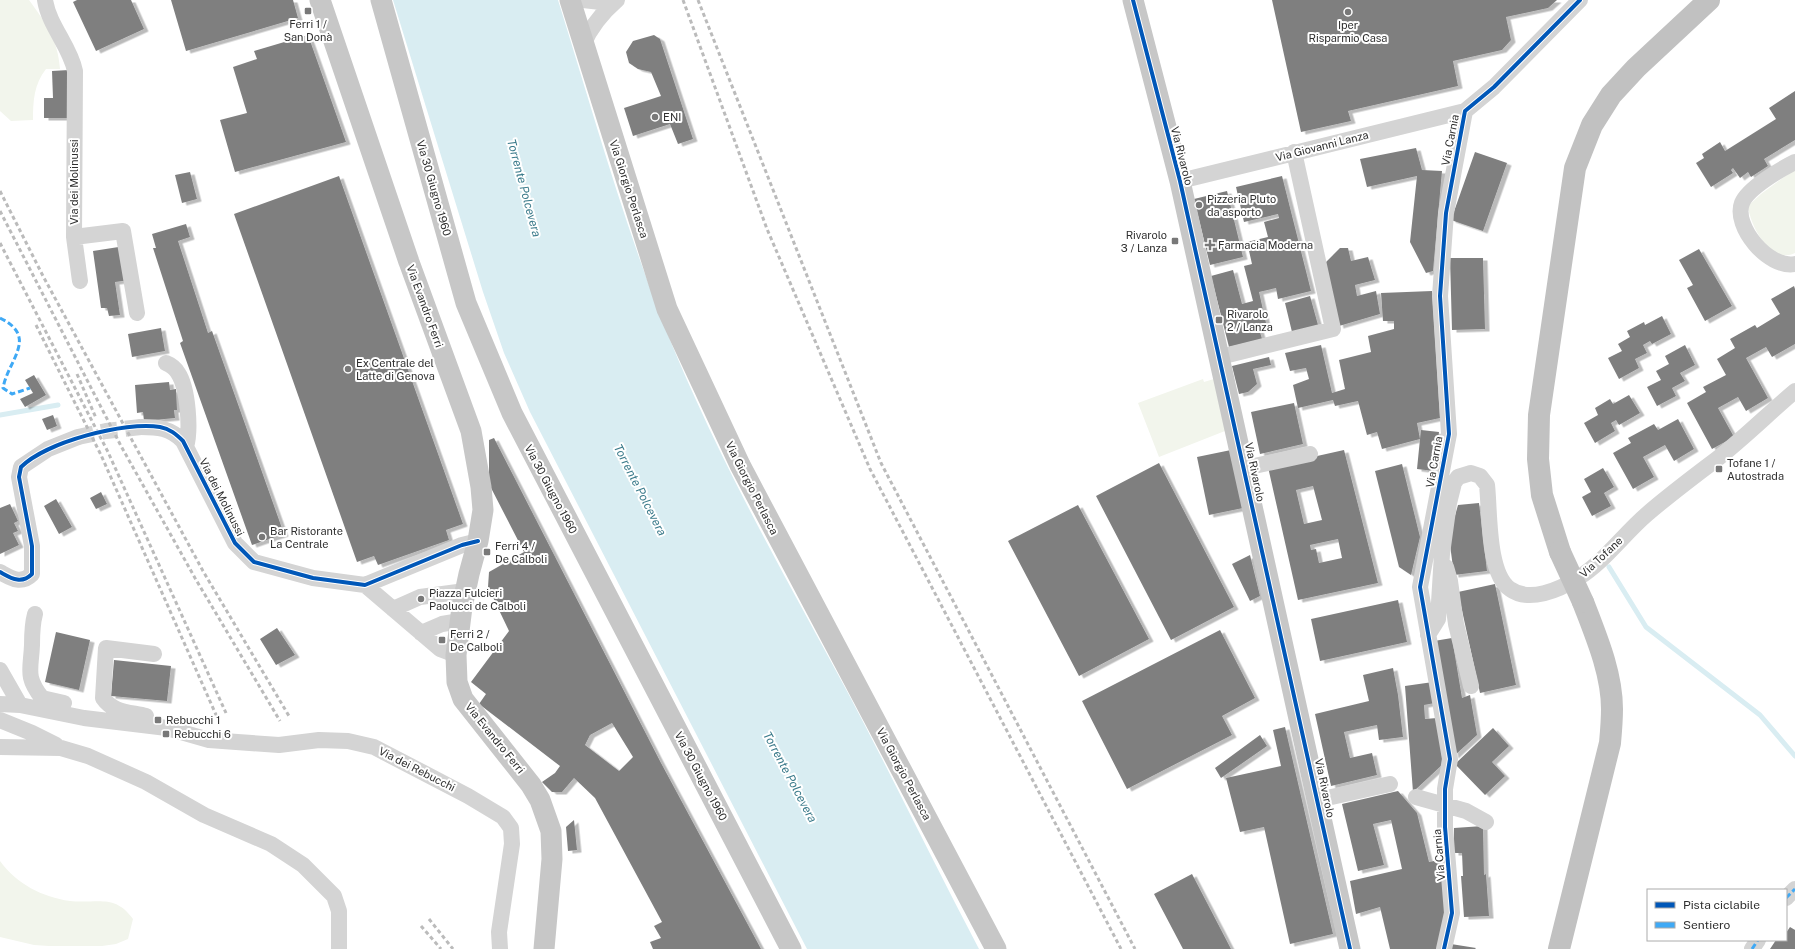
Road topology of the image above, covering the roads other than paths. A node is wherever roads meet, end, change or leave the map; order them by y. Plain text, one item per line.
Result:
1 (45, 0) edge
2 (320, 0) edge
3 (381, 0) edge
4 (570, 0) edge
5 (583, 0) edge
6 (609, 0) edge
7 (617, 0) edge
8 (1133, 0) edge
9 (1580, 0) edge
10 (1709, 0) edge
11 (583, 45) junction
12 (1465, 111) junction
13 (1294, 152) junction
14 (1795, 162) edge
15 (1180, 181) junction
16 (74, 237) junction
17 (1795, 264) edge
18 (80, 282) dead end
19 (137, 313) dead end
20 (1220, 357) junction
21 (166, 363) dead end
22 (1795, 391) edge
23 (141, 427) tunnel mouth
24 (78, 437) tunnel mouth
25 (186, 447) junction
26 (1310, 454) dead end
27 (1245, 468) junction
28 (478, 541) junction
29 (1442, 554) junction
30 (0, 572) edge
31 (365, 585) junction
32 (465, 591) junction
33 (393, 609) junction
34 (35, 614) dead end
35 (460, 622) junction
36 (420, 634) junction
37 (1428, 635) junction
38 (154, 654) dead end
39 (456, 655) junction
40 (0, 670) edge
41 (1471, 686) dead end
42 (0, 704) edge
43 (20, 705) junction
44 (84, 718) junction
45 (0, 720) edge
46 (167, 728) junction
47 (0, 747) edge
48 (61, 748) junction
49 (1390, 784) dead end
50 (1416, 797) dead end
51 (1318, 800) junction
52 (1445, 806) junction
53 (1486, 822) dead end
54 (1795, 889) edge
55 (1787, 897) edge
56 (338, 949) edge
57 (500, 949) edge
58 (544, 949) edge
59 (791, 949) edge
60 (996, 949) edge
61 (1350, 949) edge
62 (1444, 949) edge
63 (1559, 949) edge

1 - 16 street, Via dei Molinussi
2 - 28 main road, Via Evandro Ferri
3 - 59 main road, Via 30 Giugno 1960
4 - 11 main road, Via Giorgio Perlasca
5 - 6 street
7 - 11 street
8 - 15 main road, Via Rivarolo
9 - 12 street, Via Carnia
10 - 63 highway, bridge
11 - 60 main road, Via Giorgio Perlasca
12 - 13 street, Via Giovanni Lanza
12 - 37 street, Via Carnia
13 - 15 street, Via Giovanni Lanza
13 - 20 street
14 - 17 street
15 - 20 main road, Via Rivarolo
16 - 18 street
16 - 19 street, Via dei Molinussi
20 - 27 main road, Via Rivarolo
21 - 25 street
22 - 29 street, Via Tofane
23 - 25 street, Via dei Molinussi
24 - 30 street
25 - 31 street, Via dei Molinussi
26 - 27 street
27 - 51 main road, Via Rivarolo
28 - 31 street
28 - 32 main road, Via Evandro Ferri
29 - 37 street, Via Tofane
29 - 41 street, Via Tofane
31 - 33 street
32 - 33 street
32 - 35 main road, Via Evandro Ferri
33 - 36 street
34 - 44 street
35 - 36 street
35 - 39 main road, Via Evandro Ferri
36 - 39 street
37 - 52 street, Via Carnia
38 - 46 street, Via dei Rebucchi
39 - 58 main road, Via Evandro Ferri
40 - 43 street
42 - 43 street, Via dei Rebucchi
43 - 44 street, Via dei Rebucchi
44 - 46 street, Via dei Rebucchi
45 - 48 street
46 - 57 street, Via dei Rebucchi
47 - 48 street
48 - 56 street
49 - 51 street
50 - 52 street
51 - 61 main road, Via Rivarolo
52 - 53 street
52 - 62 street, Via Carnia
54 - 55 street

